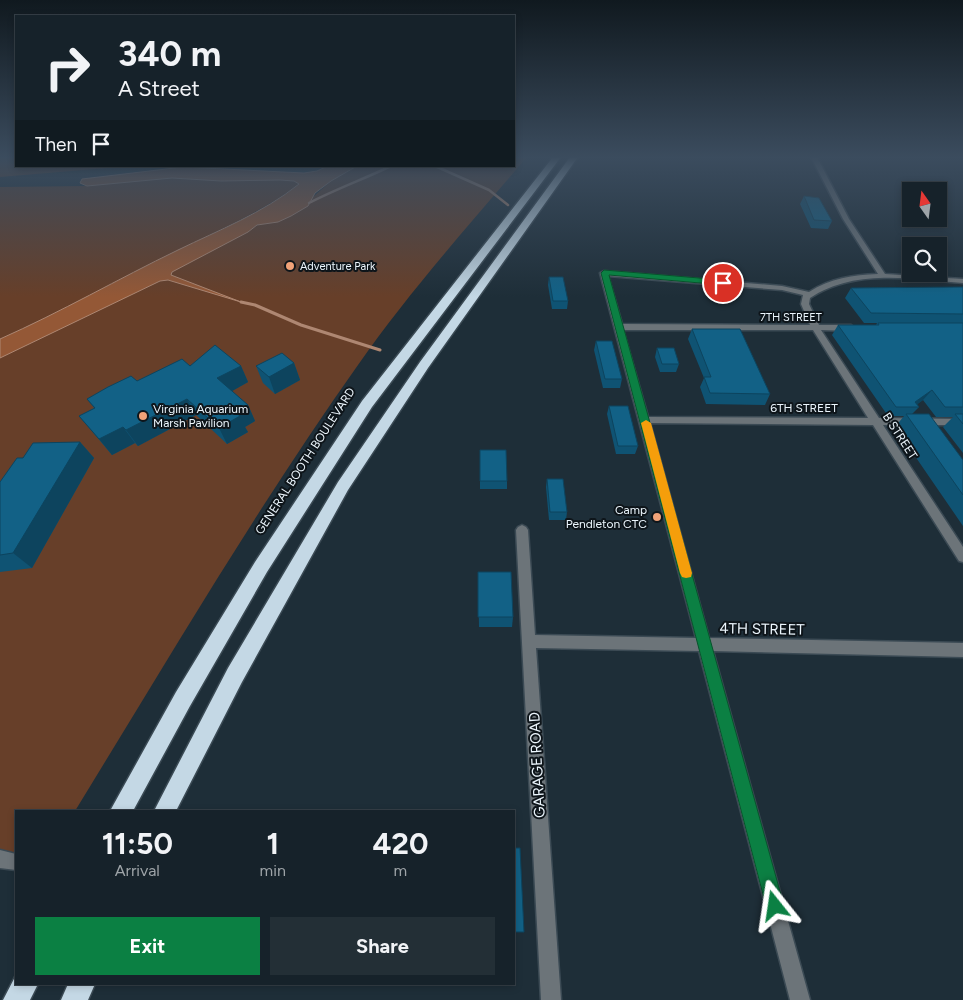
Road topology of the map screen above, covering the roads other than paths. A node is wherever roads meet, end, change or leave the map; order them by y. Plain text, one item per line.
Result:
1 (521, 204) edge
2 (540, 204) edge
3 (838, 204) edge
4 (883, 276) junction
5 (963, 281) edge
6 (809, 294) junction
7 (620, 326) junction
8 (816, 328) junction
9 (865, 328) edge
10 (645, 420) junction
11 (876, 421) junction
12 (963, 422) edge
13 (522, 530) dead end
14 (962, 554) edge
15 (530, 641) junction
16 (705, 644) junction
17 (963, 650) edge
18 (121, 810) edge
19 (165, 810) edge
20 (0, 859) edge
21 (15, 862) edge
22 (24, 985) edge
23 (82, 985) edge
24 (16, 1000) edge
25 (74, 1000) edge
26 (551, 1000) edge
27 (800, 1000) edge

1 - 18 highway, GENERAL BOOTH BOULEVARD
2 - 19 highway
3 - 4 street
4 - 5 street
4 - 6 street
6 - 7 street
6 - 8 street, B STREET
7 - 8 street, 7TH STREET
7 - 10 street
8 - 9 street, 7TH STREET
8 - 11 street, B STREET
10 - 11 street, 6TH STREET
10 - 16 street
11 - 12 street, 6TH STREET
11 - 14 street, B STREET
13 - 15 street, GARAGE ROAD
15 - 16 street, 4TH STREET
15 - 26 street, GARAGE ROAD
16 - 17 street, 4TH STREET
16 - 27 street
20 - 21 street
22 - 24 highway
23 - 25 highway

